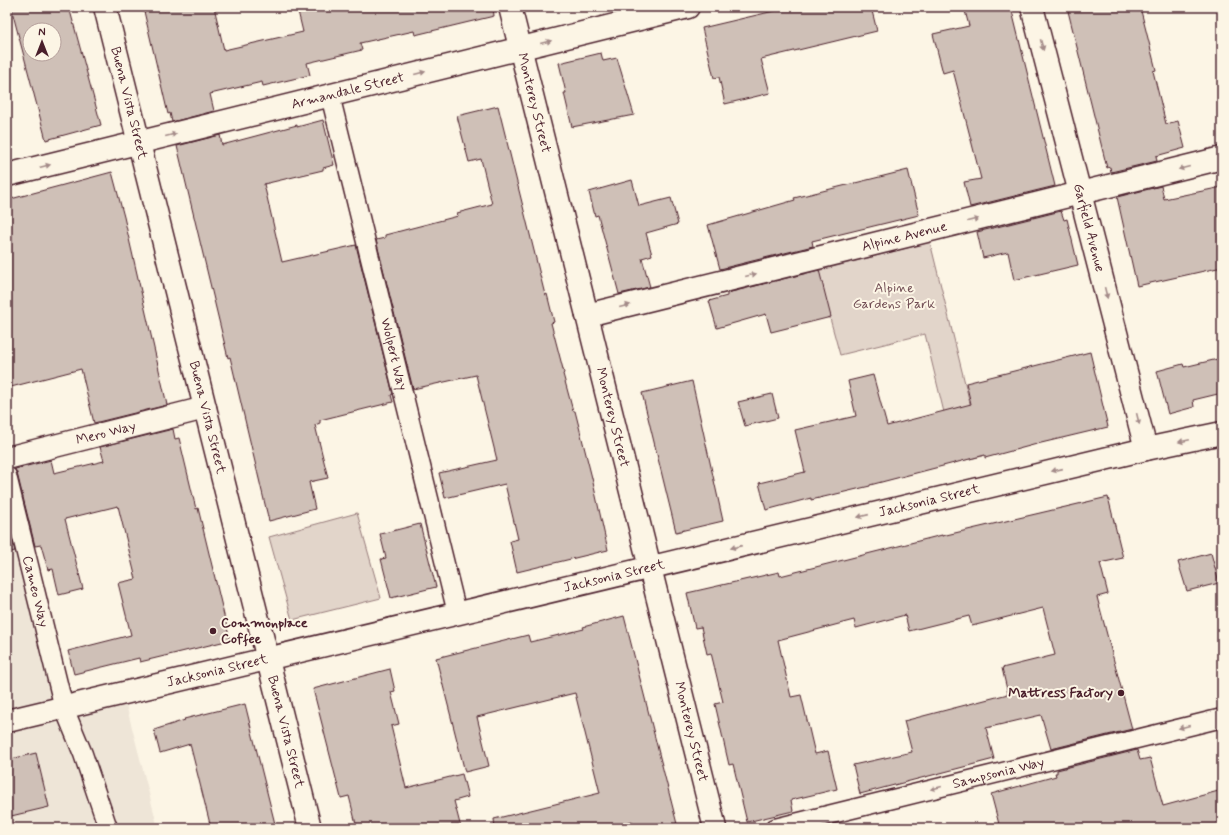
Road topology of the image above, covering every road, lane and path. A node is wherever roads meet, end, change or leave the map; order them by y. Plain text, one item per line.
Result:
1 (105, 7) edge
2 (510, 7) edge
3 (688, 7) edge
4 (1032, 7) edge
5 (521, 48) junction
6 (330, 95) junction
7 (139, 142) junction
8 (1222, 158) edge
9 (7, 175) edge
10 (1080, 194) junction
11 (587, 315) junction
12 (205, 408) junction
13 (1222, 433) edge
14 (1146, 449) junction
15 (7, 458) edge
16 (7, 476) edge
17 (650, 567) junction
18 (457, 614) junction
19 (268, 659) junction
20 (64, 708) junction
21 (1222, 718) edge
22 (7, 721) edge
23 (108, 828) edge
24 (310, 828) edge
25 (715, 828) edge
26 (775, 828) edge

1 - 7 street, Buena Vista Street
2 - 5 street, Monterey Street
5 -> 3 street, Armandale Street
4 -> 10 street, Garfield Avenue
6 -> 5 street, Armandale Street
5 - 11 street, Monterey Street
7 -> 6 street, Armandale Street
6 - 18 lane, Wolpert Way
9 -> 7 street, Armandale Street
7 - 12 street, Buena Vista Street
8 -> 10 street, Alpine Avenue
11 -> 10 street, Alpine Avenue
10 -> 14 street, Garfield Avenue
11 - 17 street, Monterey Street
12 - 15 street, Mero Way
12 - 19 street, Buena Vista Street
13 -> 14 street, Jacksonia Street
14 -> 17 street, Jacksonia Street
16 - 20 lane, Cameo Way
17 - 18 street, Jacksonia Street
17 - 25 street, Monterey Street
18 - 19 street, Jacksonia Street
19 - 20 street, Jacksonia Street
19 - 24 street, Buena Vista Street
20 - 22 street, Jacksonia Street
20 - 23 lane, Cameo Way
21 -> 26 lane, Sampsonia Way

